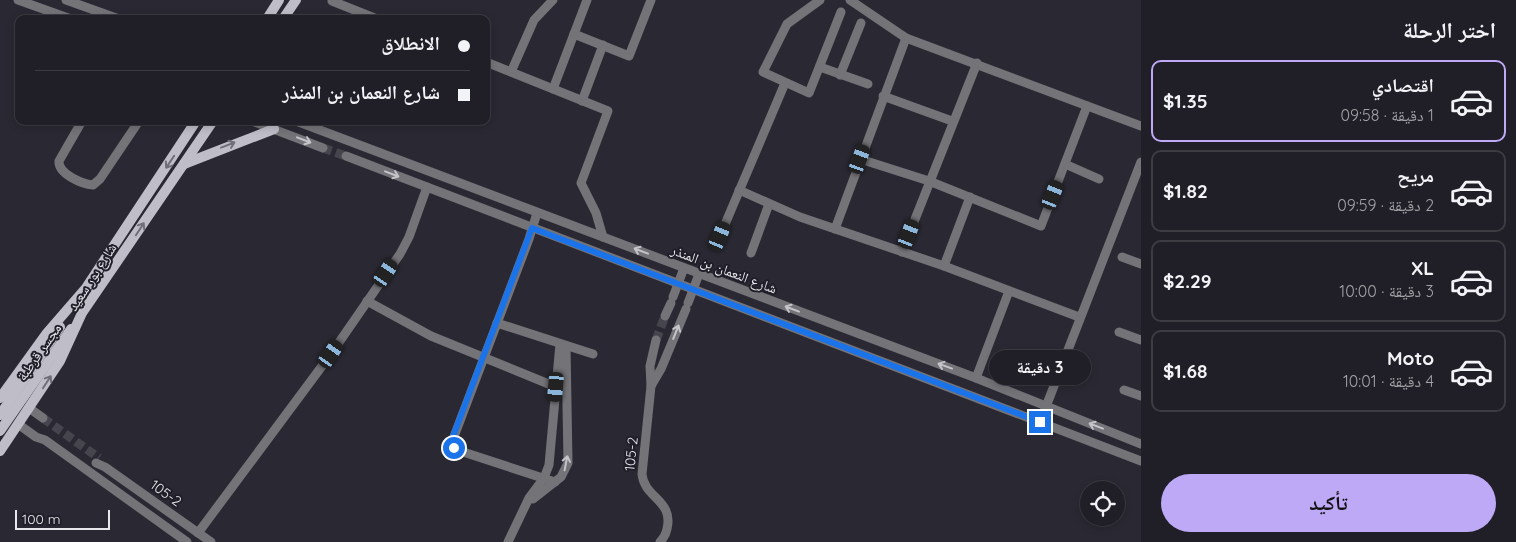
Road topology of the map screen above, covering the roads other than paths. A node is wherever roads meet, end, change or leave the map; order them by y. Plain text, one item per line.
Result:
1 (18, 0) edge
2 (66, 0) edge
3 (279, 0) edge
4 (296, 0) edge
5 (554, 0) edge
6 (587, 0) edge
7 (651, 0) edge
8 (820, 0) edge
9 (850, 0) edge
10 (332, 1) edge
11 (841, 12) dead end
12 (60, 15) edge
13 (108, 15) edge
14 (270, 15) edge
15 (286, 15) edge
16 (367, 15) edge
17 (861, 23) dead end
18 (574, 34) junction
19 (906, 38) junction
20 (603, 45) junction
21 (976, 63) junction
22 (490, 64) edge
23 (820, 68) junction
24 (512, 72) junction
25 (840, 75) junction
26 (785, 83) junction
27 (868, 84) dead end
28 (553, 89) junction
29 (883, 96) junction
30 (582, 101) junction
31 (1087, 106) junction
32 (952, 120) junction
33 (80, 125) edge
34 (136, 125) edge
35 (193, 125) edge
36 (210, 125) edge
37 (263, 125) edge
38 (306, 125) edge
39 (1141, 126) edge
40 (274, 129) junction
41 (323, 148) tunnel mouth
42 (377, 152) junction
43 (346, 156) tunnel mouth
44 (860, 159) junction
45 (1141, 162) edge
46 (184, 164) junction
47 (1065, 164) junction
48 (372, 166) junction
49 (1099, 179) dead end
50 (929, 181) junction
51 (427, 187) junction
52 (739, 190) junction
53 (970, 197) junction
54 (769, 204) junction
55 (537, 212) junction
56 (532, 228) junction
57 (835, 229) junction
58 (720, 236) dead end
59 (604, 237) junction
60 (902, 252) junction
61 (750, 253) dead end
62 (1122, 257) dead end
63 (1141, 264) edge
64 (944, 266) junction
65 (684, 268) junction
66 (699, 274) junction
67 (678, 284) junction
68 (693, 290) junction
69 (1008, 291) junction
70 (367, 301) junction
71 (75, 302) junction
72 (82, 313) junction
73 (665, 316) tunnel mouth
74 (1079, 317) junction
75 (821, 320) junction
76 (498, 323) junction
77 (1119, 332) dead end
78 (813, 335) junction
79 (656, 340) tunnel mouth
80 (1141, 340) edge
81 (563, 345) junction
82 (593, 354) dead end
83 (484, 358) junction
84 (651, 359) junction
85 (663, 363) junction
86 (976, 378) junction
87 (651, 386) junction
88 (556, 387) junction
89 (1124, 390) dead end
90 (1141, 396) edge
91 (0, 398) edge
92 (1045, 407) junction
93 (0, 415) edge
94 (24, 416) junction
95 (42, 420) tunnel mouth
96 (1040, 422) junction
97 (0, 431) edge
98 (1141, 444) edge
99 (0, 451) edge
100 (97, 461) tunnel mouth
101 (1141, 461) edge
102 (544, 478) junction
103 (555, 482) junction
104 (523, 510) junction
105 (198, 533) junction
106 (187, 542) edge
107 (210, 542) edge
108 (508, 542) edge
109 (660, 542) edge

1 - 12 street
2 - 13 street
3 - 14 main road
4 - 15 main road
5 - 24 street
6 - 18 street
7 - 20 street
8 - 26 street
9 - 19 street
10 - 16 street
11 - 23 street
17 - 25 street
18 - 20 street
18 - 28 street
19 - 21 street
19 - 29 street
20 - 30 street
21 - 31 street
21 - 32 street
22 - 24 street
23 - 25 street
23 - 26 street
24 - 28 street
25 - 27 street
26 - 52 street
28 - 30 street
29 - 32 street
29 - 44 street
30 - 59 street
31 - 39 street
31 - 47 street
32 - 50 street
33 - 34 street
35 -> 71 main road, شارع بور سعيد
36 - 46 main road, شارع بور سعيد
37 - 40 street
38 - 42 street, شارع النعمان بن المنذر
40 -> 41 street
46 -> 40 main road
42 - 48 street
42 - 55 street, شارع النعمان بن المنذر
43 - 48 street
44 - 50 street
44 - 57 street
45 - 74 street
72 -> 46 main road, شارع بور سعيد
47 - 49 street
47 - 53 street
48 -> 51 street
50 - 53 street
50 - 60 street
51 - 56 street
51 - 70 street
52 - 54 street
52 - 58 street
53 - 64 street
54 - 57 street
54 - 61 street
55 - 56 street
55 - 59 street, شارع النعمان بن المنذر
56 - 67 street
56 - 76 street
57 - 60 street
65 -> 59 street, شارع النعمان بن المنذر
60 - 64 street
62 - 63 street
64 - 69 street
65 - 66 street, شارع النعمان بن المنذر
65 - 67 street
66 - 68 street, 105-2
75 -> 66 street, شارع النعمان بن المنذر
67 - 68 street
67 - 73 street
68 - 78 street
85 -> 68 street, 105-2
69 - 74 street
69 - 86 street
70 - 83 street
70 - 105 street
71 - 91 main road, شارع بور سعيد
71 - 93 main road, مجسر قرطبة
94 -> 72 main road, شارع بور سعيد
72 - 97 main road, مجسر قرطبة
74 - 92 street
75 - 78 street
86 -> 75 street, شارع النعمان بن المنذر
76 - 81 street
76 - 83 street
77 - 80 street
78 - 96 street
79 - 84 street, 105-2
81 - 82 street
81 - 88 street
103 -> 81 street
83 - 88 street
83 - 102 street
84 - 85 street
84 - 87 street, 105-2
85 - 87 street, 105-2
86 - 92 street, شارع النعمان بن المنذر
87 - 109 street, 105-2
88 - 102 street
89 - 90 street
92 - 96 street
98 -> 92 street, شارع النعمان بن المنذر
94 - 95 street
94 - 99 main road, شارع بور سعيد
94 - 106 street
96 - 101 street
100 - 105 street, 105-2
102 - 103 street
102 - 104 street
103 - 104 street
104 - 108 street
105 - 107 street, 105-2

